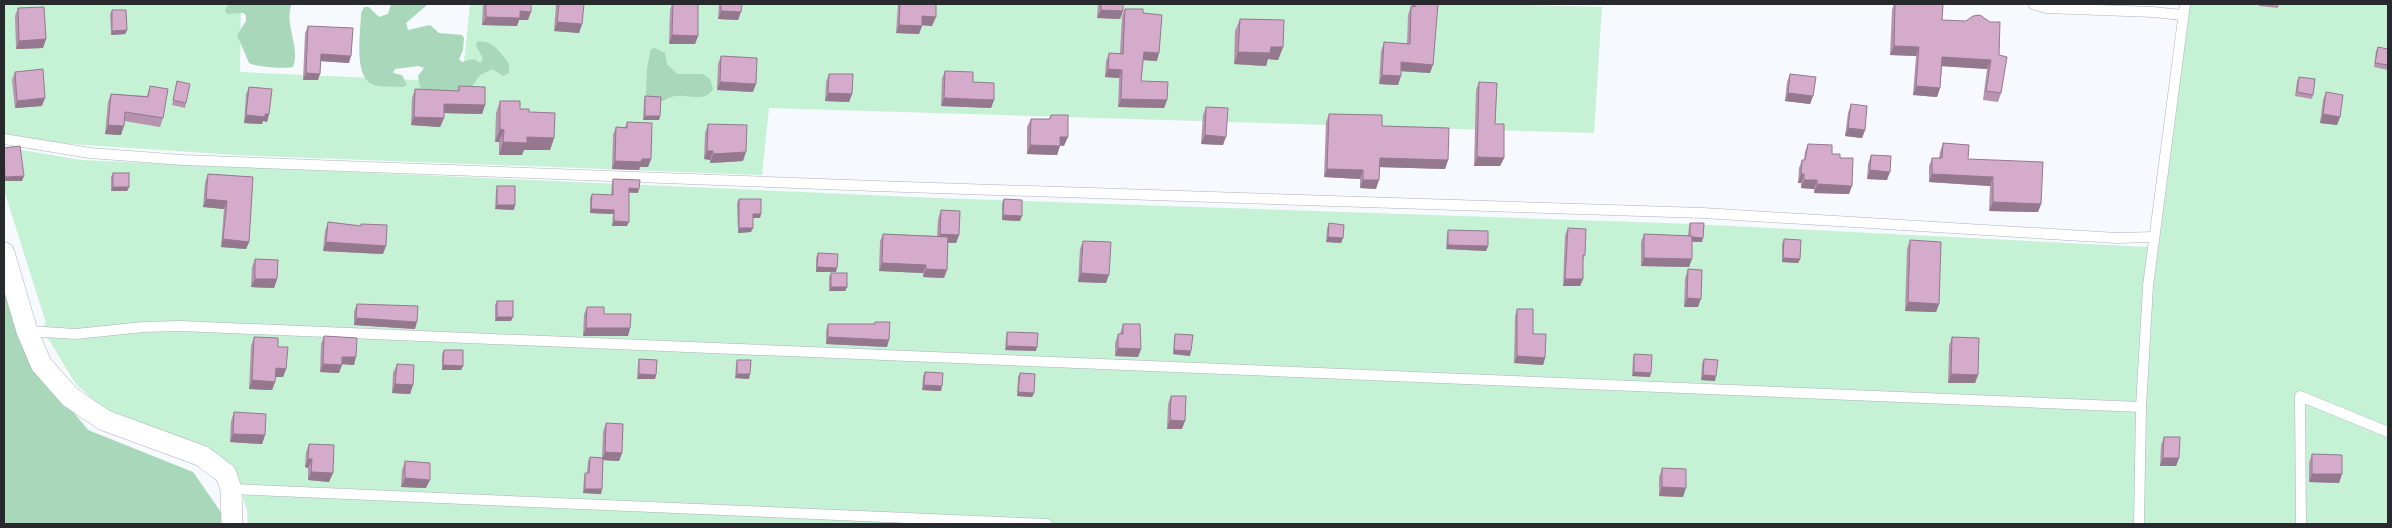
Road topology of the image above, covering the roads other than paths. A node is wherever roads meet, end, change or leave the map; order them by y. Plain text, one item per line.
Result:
1 (2033, 4) edge
2 (2185, 4) edge
3 (2182, 15) junction
4 (4, 139) edge
5 (2154, 237) junction
6 (4, 253) edge
7 (27, 331) junction
8 (2141, 407) junction
9 (2388, 432) edge
10 (231, 489) junction
11 (232, 524) edge
12 (1046, 524) edge
13 (2138, 524) edge
14 (2301, 524) edge

1 - 3 lane
2 - 3 lane
3 - 5 lane
4 - 5 lane
5 - 8 lane
6 - 7 street
7 - 8 lane
7 - 10 street
8 - 13 lane
9 - 14 lane
10 - 11 street
10 - 12 lane

